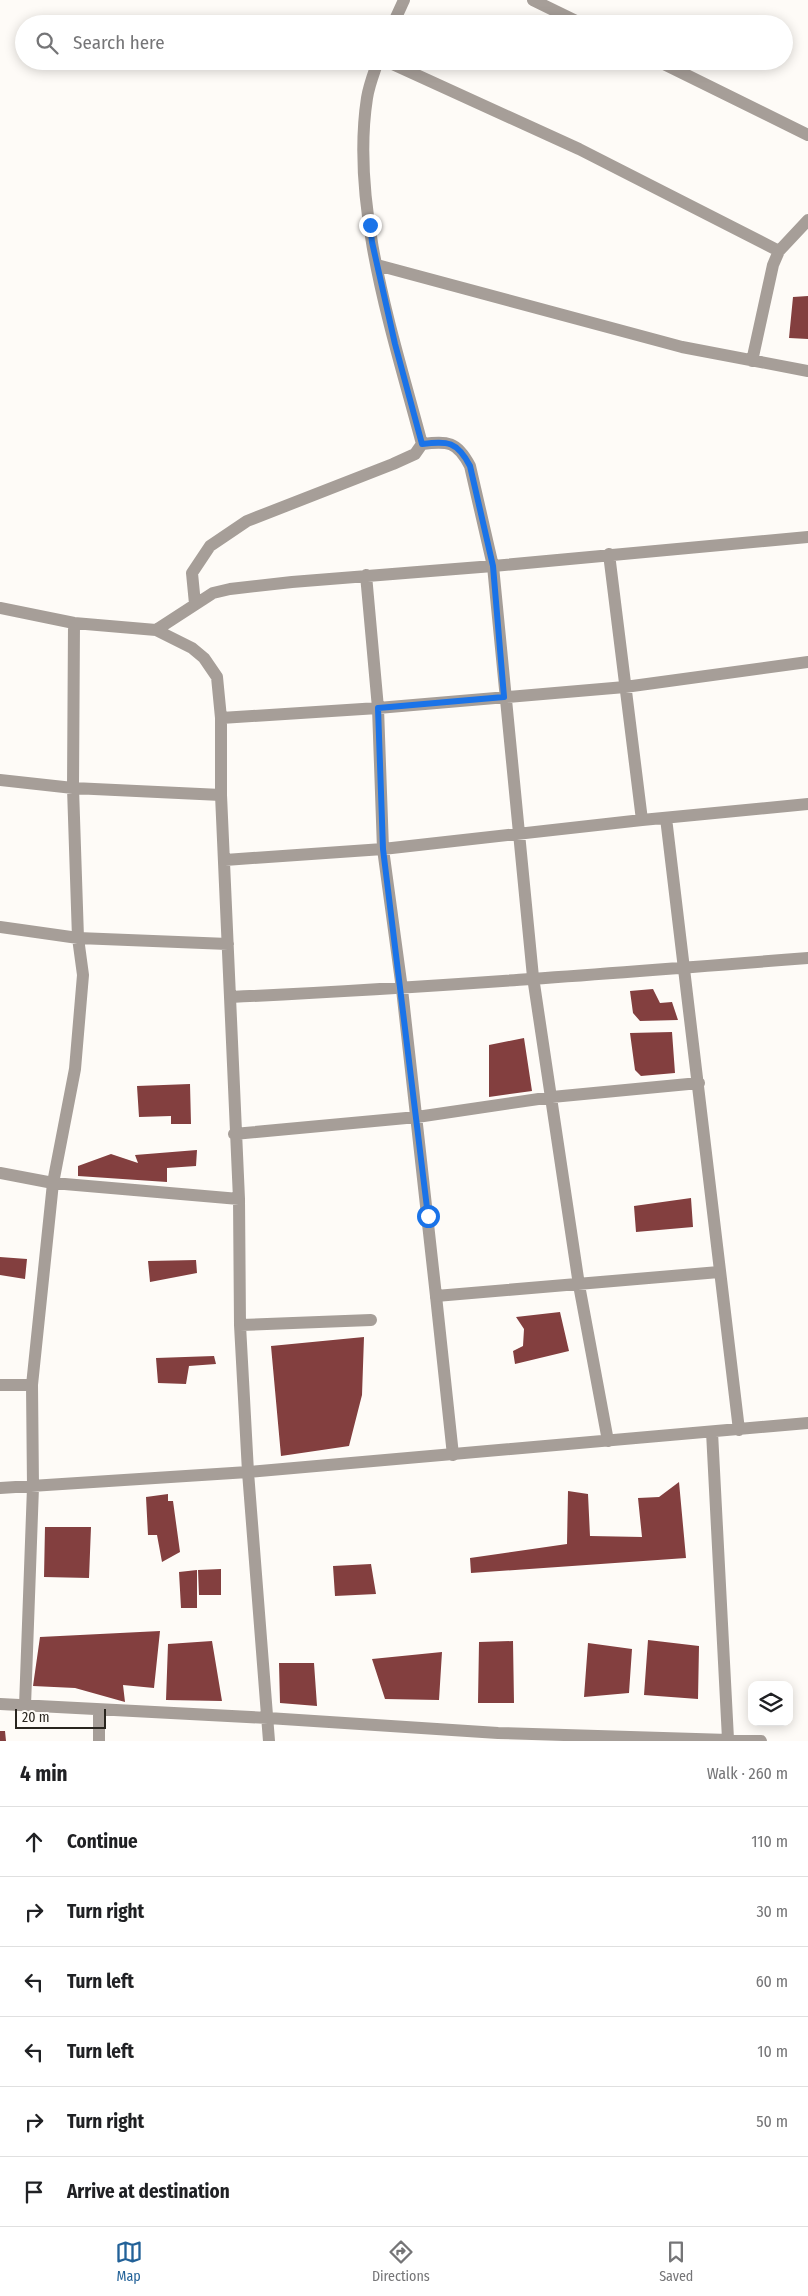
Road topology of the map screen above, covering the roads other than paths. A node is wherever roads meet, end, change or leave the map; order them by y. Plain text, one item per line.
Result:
1 (404, 0) edge
2 (534, 0) edge
3 (398, 15) edge
4 (564, 15) edge
5 (375, 70) edge
6 (406, 70) edge
7 (676, 70) edge
8 (808, 135) edge
9 (808, 220) edge
10 (779, 251) junction
11 (377, 265) junction
12 (752, 361) junction
13 (808, 371) edge
14 (422, 444) junction
15 (808, 537) edge
16 (609, 554) junction
17 (493, 566) junction
18 (366, 575) junction
19 (195, 604) junction
20 (0, 608) edge
21 (74, 623) junction
22 (156, 630) junction
23 (808, 662) edge
24 (625, 687) junction
25 (504, 697) junction
26 (378, 708) junction
27 (221, 718) junction
28 (0, 780) edge
29 (73, 788) junction
30 (221, 795) junction
31 (808, 804) edge
32 (666, 818) junction
33 (642, 820) junction
34 (518, 834) junction
35 (383, 849) junction
36 (225, 860) junction
37 (0, 927) edge
38 (78, 938) junction
39 (228, 944) junction
40 (808, 958) edge
41 (685, 968) junction
42 (533, 977) junction
43 (402, 989) junction
44 (231, 997) junction
45 (699, 1083) junction
46 (552, 1097) junction
47 (417, 1117) junction
48 (234, 1134) junction
49 (0, 1173) edge
50 (53, 1183) junction
51 (239, 1199) junction
52 (719, 1272) junction
53 (579, 1284) junction
54 (436, 1296) junction
55 (371, 1320) dead end
56 (240, 1325) junction
57 (0, 1384) edge
58 (32, 1385) junction
59 (808, 1424) edge
60 (739, 1430) junction
61 (712, 1432) junction
62 (608, 1441) junction
63 (453, 1455) junction
64 (248, 1472) junction
65 (34, 1487) junction
66 (0, 1488) edge
67 (0, 1704) edge
68 (25, 1706) junction
69 (99, 1710) junction
70 (268, 1718) junction
71 (498, 1737) edge
72 (728, 1739) junction
73 (99, 1741) edge
74 (270, 1741) edge
75 (761, 1741) edge

1 - 3 street
2 - 4 street
5 - 11 street
6 - 10 street
7 - 8 street
9 - 10 street
10 - 12 street
11 - 12 street
11 - 14 street
12 - 13 street
14 - 17 street
14 - 19 street
15 - 16 street
16 - 17 street
16 - 24 street
17 - 18 street
17 - 25 street
18 - 19 street
18 - 26 street
19 - 22 street
20 - 21 street
21 - 22 street
21 - 29 street
22 - 27 street
23 - 24 street
24 - 25 street
24 - 33 street
25 - 26 street
25 - 34 street
26 - 27 street
26 - 35 street
27 - 30 street
28 - 29 street
29 - 30 street
29 - 38 street
30 - 36 street
31 - 32 street
32 - 33 street
32 - 41 street
33 - 34 street
34 - 35 street
34 - 42 street
35 - 36 street
35 - 43 street
36 - 39 street
37 - 38 street
38 - 39 street
38 - 50 street
39 - 44 street
40 - 41 street
41 - 42 street
41 - 45 street
42 - 43 street
42 - 46 street
43 - 44 street
43 - 47 street
44 - 48 street
45 - 46 street
45 - 52 street
46 - 47 street
46 - 53 street
47 - 48 street
47 - 54 street
48 - 51 street
49 - 50 street
50 - 51 street
50 - 58 street
51 - 56 street
52 - 53 street
52 - 60 street
53 - 54 street
53 - 62 street
54 - 63 street
55 - 56 street
56 - 64 street
57 - 58 street
58 - 65 street
59 - 60 street
60 - 61 street
61 - 62 street
61 - 72 street
62 - 63 street
63 - 64 street
64 - 65 street
64 - 70 street
65 - 66 street
65 - 68 street
67 - 68 street
68 - 69 street
69 - 70 street
69 - 73 street
70 - 71 street
70 - 74 street
71 - 72 street
72 - 75 street

